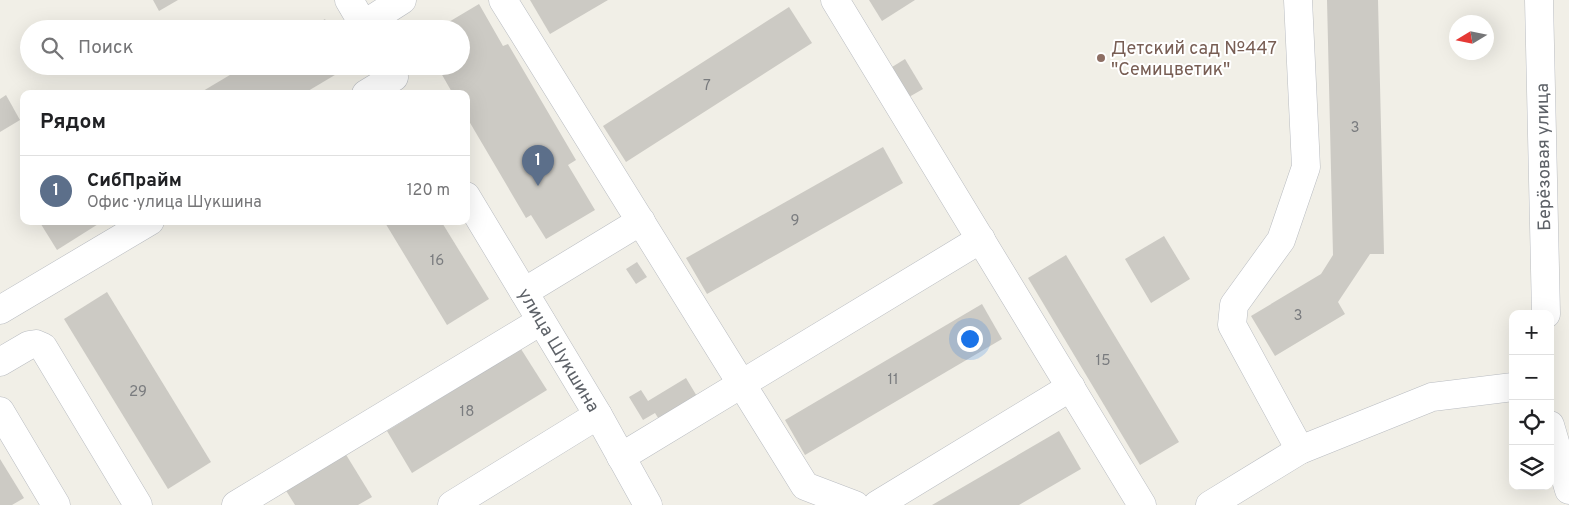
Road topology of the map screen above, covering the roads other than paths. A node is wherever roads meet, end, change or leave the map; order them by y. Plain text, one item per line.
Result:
1 (349, 0) edge
2 (402, 0) edge
3 (504, 0) edge
4 (835, 0) edge
5 (1298, 0) edge
6 (1539, 0) edge
7 (360, 20) edge
8 (374, 20) edge
9 (396, 79) edge
10 (374, 90) edge
11 (470, 203) edge
12 (641, 221) junction
13 (143, 225) edge
14 (981, 239) junction
15 (524, 292) junction
16 (0, 310) edge
17 (1546, 310) edge
18 (542, 320) junction
19 (0, 362) edge
20 (742, 384) junction
21 (1071, 387) junction
22 (1509, 387) edge
23 (0, 412) edge
24 (598, 415) junction
25 (1554, 439) edge
26 (1300, 450) junction
27 (621, 457) junction
28 (1569, 490) edge
29 (56, 505) edge
30 (138, 505) edge
31 (236, 505) edge
32 (452, 505) edge
33 (648, 505) edge
34 (854, 505) edge
35 (877, 505) edge
36 (1142, 505) edge
37 (1210, 505) edge

1 - 7 street
2 - 8 street
3 - 12 street
4 - 14 street
5 - 26 street
6 - 17 street, Берёзовая улица
9 - 10 street
11 - 15 street, улица Шукшина
12 - 15 street
12 - 20 street
13 - 16 street
14 - 20 street
14 - 21 street
15 - 18 street, улица Шукшина
18 - 24 street, улица Шукшина
18 - 31 street
19 - 30 street
20 - 27 street
20 - 34 street
21 - 35 street
21 - 36 street
22 - 26 street
23 - 29 street
24 - 27 street, улица Шукшина
24 - 32 street
25 - 28 street
26 - 37 street
27 - 33 street, улица Шукшина

